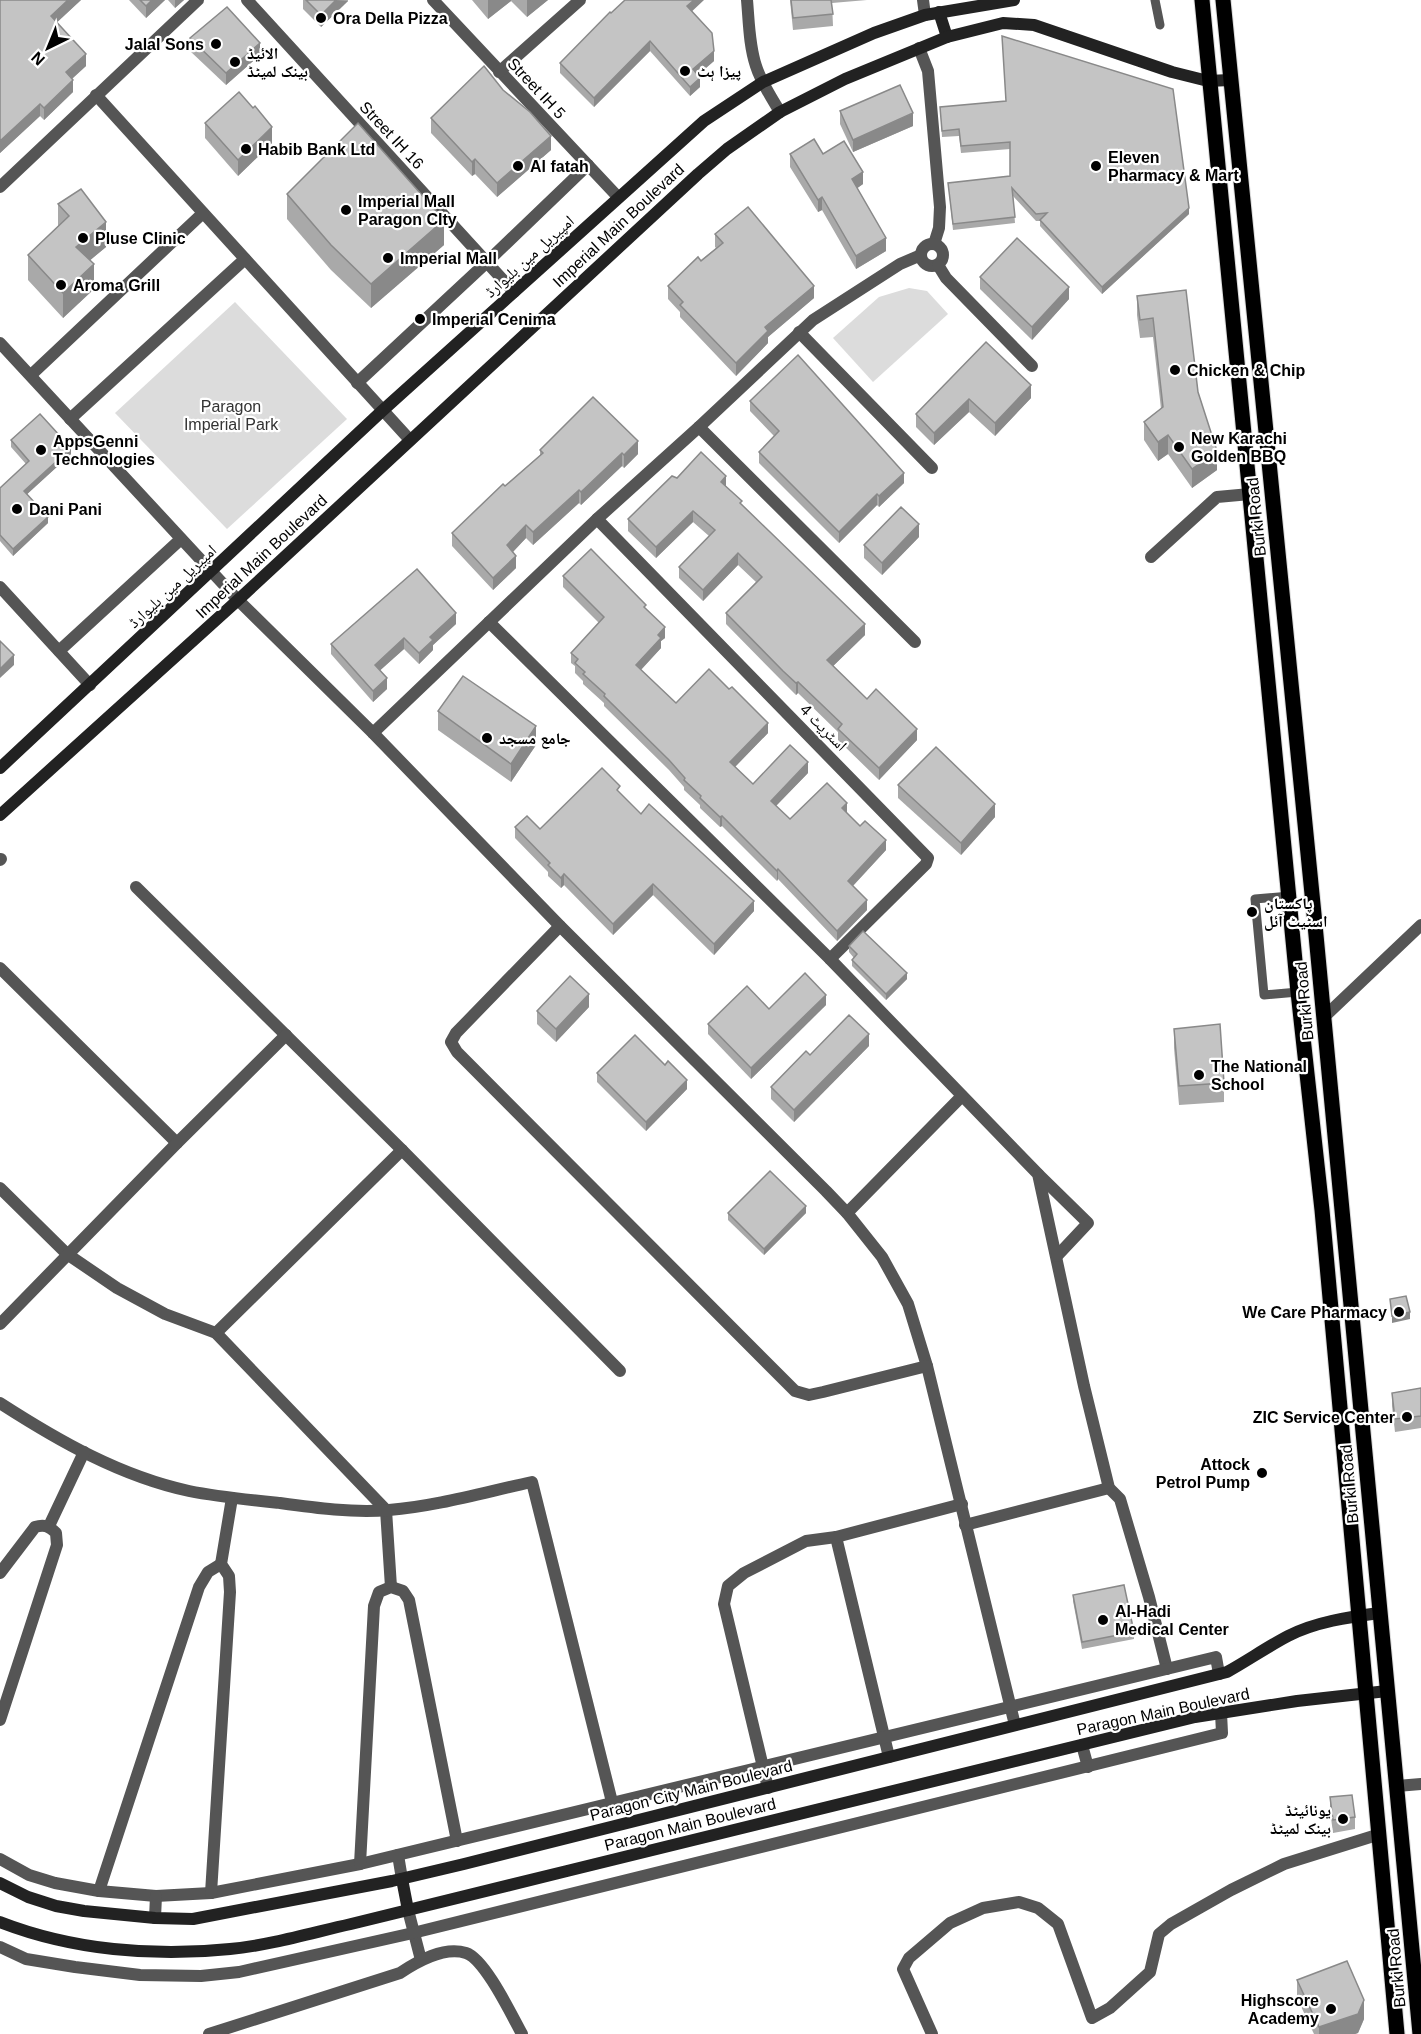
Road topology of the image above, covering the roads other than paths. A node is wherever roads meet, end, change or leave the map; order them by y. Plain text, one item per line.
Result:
1 (198, 0) edge
2 (247, 0) edge
3 (434, 0) edge
4 (580, 0) edge
5 (747, 0) edge
6 (923, 0) edge
7 (1014, 0) edge
8 (1155, 0) edge
9 (1202, 0) edge
10 (1223, 0) edge
11 (939, 12) junction
12 (925, 15) junction
13 (1160, 25) dead end
14 (947, 37) junction
15 (919, 48) junction
16 (499, 72) junction
17 (1230, 80) junction
18 (1208, 81) junction
19 (763, 82) junction
20 (96, 95) junction
21 (780, 112) junction
22 (588, 165) junction
23 (0, 186) edge
24 (618, 197) junction
25 (203, 213) junction
26 (934, 244) junction
27 (921, 255) junction
28 (245, 259) junction
29 (487, 262) junction
30 (938, 265) junction
31 (514, 292) junction
32 (799, 332) junction
33 (0, 343) edge
34 (1032, 366) dead end
35 (31, 375) junction
36 (357, 383) junction
37 (382, 411) junction
38 (70, 419) junction
39 (699, 427) junction
40 (410, 440) junction
41 (932, 468) dead end
42 (1250, 494) junction
43 (597, 519) junction
44 (181, 539) junction
45 (1151, 557) dead end
46 (212, 572) junction
47 (0, 587) edge
48 (238, 600) junction
49 (489, 622) junction
50 (915, 642) dead end
51 (59, 651) junction
52 (90, 685) junction
53 (373, 733) junction
54 (0, 768) edge
55 (0, 815) edge
56 (136, 887) dead end
57 (1290, 896) junction
58 (1421, 925) edge
59 (560, 926) junction
60 (830, 959) junction
61 (0, 968) edge
62 (1298, 992) junction
63 (1323, 1018) junction
64 (286, 1035) junction
65 (962, 1096) junction
66 (177, 1143) junction
67 (402, 1150) junction
68 (1038, 1174) junction
69 (0, 1188) edge
70 (847, 1213) junction
71 (67, 1254) junction
72 (1057, 1256) junction
73 (0, 1324) edge
74 (216, 1333) junction
75 (927, 1366) junction
76 (620, 1371) dead end
77 (0, 1403) edge
78 (84, 1452) junction
79 (1109, 1488) junction
80 (232, 1498) junction
81 (962, 1504) junction
82 (386, 1510) junction
83 (965, 1524) junction
84 (49, 1526) junction
85 (836, 1536) junction
86 (221, 1564) junction
87 (0, 1573) edge
88 (391, 1587) junction
89 (1379, 1613) junction
90 (1358, 1616) junction
91 (1167, 1668) junction
92 (1219, 1674) junction
93 (1387, 1691) junction
94 (1367, 1693) junction
95 (1010, 1707) junction
96 (1221, 1713) junction
97 (0, 1720) edge
98 (1015, 1725) junction
99 (885, 1737) junction
100 (1082, 1745) junction
101 (889, 1757) junction
102 (762, 1766) junction
103 (1088, 1767) junction
104 (1421, 1784) edge
105 (1397, 1786) junction
106 (768, 1788) junction
107 (612, 1802) junction
108 (1380, 1834) junction
109 (457, 1841) junction
110 (399, 1855) junction
111 (0, 1859) edge
112 (360, 1864) junction
113 (402, 1879) junction
114 (0, 1883) edge
115 (99, 1892) junction
116 (211, 1893) junction
117 (156, 1896) junction
118 (408, 1910) junction
119 (155, 1918) junction
120 (0, 1922) edge
121 (413, 1933) junction
122 (1416, 1942) edge
123 (0, 1947) edge
124 (421, 1960) junction
125 (1419, 1995) edge
126 (209, 2034) edge
127 (522, 2034) edge
128 (932, 2034) edge
129 (1397, 2034) edge
130 (1420, 2034) edge

1 - 20 street
2 - 29 street, Street IH 16
3 - 16 street, Street IH 5
4 - 16 street
5 - 19 street
6 - 12 street
7 - 11 street, امپیریل مین بلیوارڈ
8 - 13 lane
9 - 18 main road, Burki Road
10 - 17 main road, Burki Road
11 - 12 street, امپیریل مین بلیوارڈ
11 - 14 street
12 - 19 street, امپیریل مین بلیوارڈ
14 - 15 street, Imperial Main Boulevard
14 - 18 street, Imperial Main Boulevard
15 - 21 street, Imperial Main Boulevard
15 - 26 street
16 - 22 street, Street IH 5
17 - 18 street, Imperial Main Boulevard
17 - 63 main road, Burki Road
18 - 42 main road, Burki Road
19 - 21 street
19 - 24 street, امپیریل مین بلیوارڈ
20 - 23 street
20 - 25 street
21 - 40 street, Imperial Main Boulevard
22 - 24 street, Street IH 5
22 - 29 street
24 - 31 street, امپیریل مین بلیوارڈ
25 - 28 street
25 - 35 street
26 - 27 street
26 - 30 street
27 - 30 street
27 - 32 street
28 - 36 street
28 - 38 street
29 - 31 street, Street IH 16
29 - 36 street
30 - 34 street
31 - 37 street, امپیریل مین بلیوارڈ
32 - 39 street
32 - 41 street
33 - 35 street
35 - 38 street
36 - 37 street
37 - 40 street
37 - 46 street, امپیریل مین بلیوارڈ
38 - 44 street
39 - 43 street
39 - 50 street
40 - 48 street, Imperial Main Boulevard
42 - 45 street
42 - 57 main road, Burki Road
43 - 49 street
43 - 60 street, اسٹریٹ 4
44 - 46 street
44 - 51 street
46 - 48 street
46 - 52 street, امپیریل مین بلیوارڈ
47 - 51 street
48 - 53 street
48 - 55 street, Imperial Main Boulevard
49 - 53 street
49 - 60 street
51 - 52 street
52 - 54 street, امپیریل مین بلیوارڈ
53 - 59 street
56 - 64 street
57 - 62 main road, Burki Road
57 - 62 lane
58 - 63 street
59 - 70 street
59 - 75 street
60 - 65 street
61 - 66 street
62 - 90 main road, Burki Road
63 - 89 main road, Burki Road
64 - 66 street
64 - 67 street
65 - 68 street
65 - 70 street
66 - 71 street
67 - 74 street
67 - 76 street
68 - 72 street
68 - 72 street
69 - 71 street
70 - 75 street
71 - 73 street
71 - 74 street
72 - 79 street
74 - 82 street
75 - 81 street
77 - 78 street
78 - 80 street
78 - 84 street
79 - 83 street
79 - 91 street
80 - 82 street
80 - 86 street
81 - 83 street
81 - 85 street
82 - 88 street
82 - 107 street
83 - 95 street
84 - 87 street
84 - 97 street
85 - 99 street
85 - 102 street
86 - 115 street
86 - 116 street
88 - 109 street
88 - 112 street
89 - 90 street, Paragon City Main Boulevard
89 - 93 main road, Burki Road
90 - 92 street, Paragon City Main Boulevard
90 - 94 main road, Burki Road
91 - 92 street
91 - 95 street
92 - 98 street, Paragon City Main Boulevard
93 - 94 street, Paragon Main Boulevard
93 - 105 main road, Burki Road
94 - 96 street, Paragon Main Boulevard
94 - 108 main road, Burki Road
95 - 98 street
95 - 99 street
96 - 100 street, Paragon Main Boulevard
96 - 103 street
98 - 101 street, Paragon City Main Boulevard
99 - 101 street
99 - 102 street
100 - 103 street
100 - 118 street, Paragon Main Boulevard
101 - 106 street, Paragon City Main Boulevard
102 - 106 street
102 - 107 street
103 - 121 street
104 - 105 street
105 - 122 main road, Burki Road
106 - 113 street, Paragon City Main Boulevard
107 - 109 street
108 - 128 street
108 - 129 main road, Burki Road
109 - 110 street
110 - 112 street
110 - 113 street
111 - 115 street
112 - 116 street
113 - 118 street
113 - 119 street, Paragon City Main Boulevard
114 - 119 street, Paragon City Main Boulevard
115 - 117 street
116 - 117 street
117 - 119 street
118 - 120 street, Paragon Main Boulevard
118 - 121 street
121 - 123 street
121 - 124 street
122 - 125 main road, Burki Road
124 - 126 street
124 - 127 street
125 - 130 main road, Burki Road

